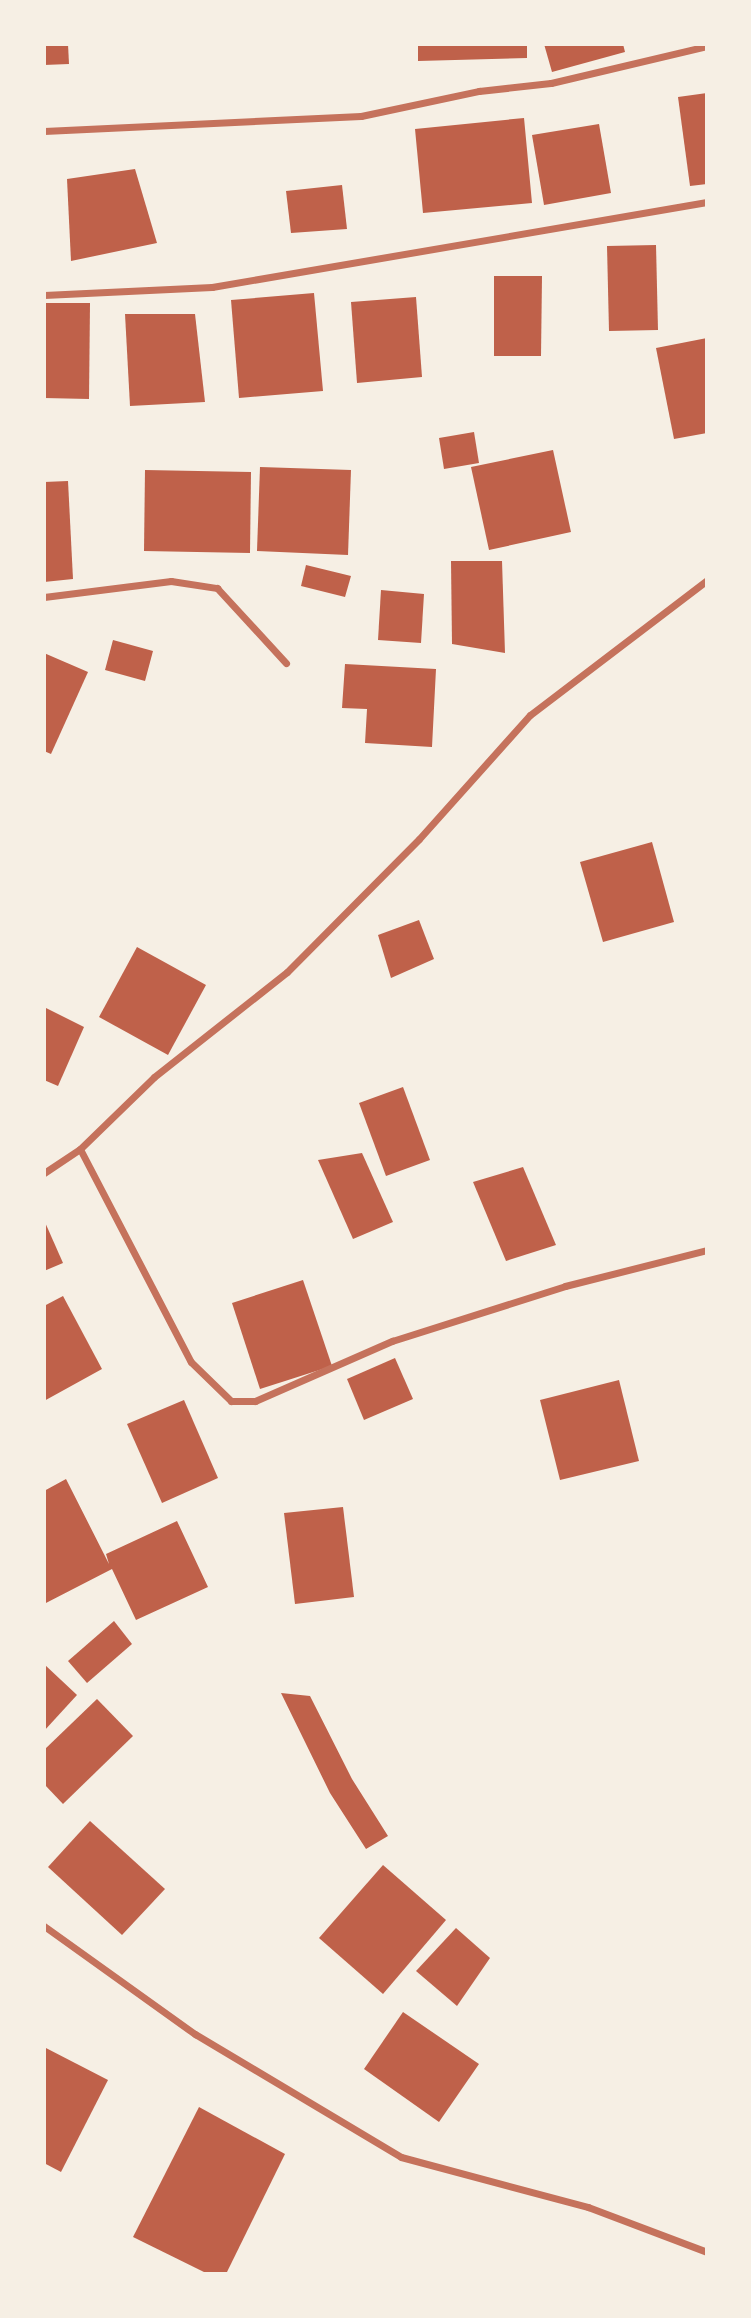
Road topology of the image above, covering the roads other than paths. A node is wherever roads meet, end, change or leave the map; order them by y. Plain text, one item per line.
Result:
1 (707, 46) edge
2 (44, 131) edge
3 (707, 202) edge
4 (44, 295) edge
5 (707, 580) edge
6 (44, 597) edge
7 (286, 663) dead end
8 (80, 1149) junction
9 (44, 1173) edge
10 (707, 1250) edge
11 (44, 1926) edge
12 (707, 2252) edge

1 - 2 street
3 - 4 street
5 - 8 street
6 - 7 street
8 - 9 street
8 - 10 street
11 - 12 street

